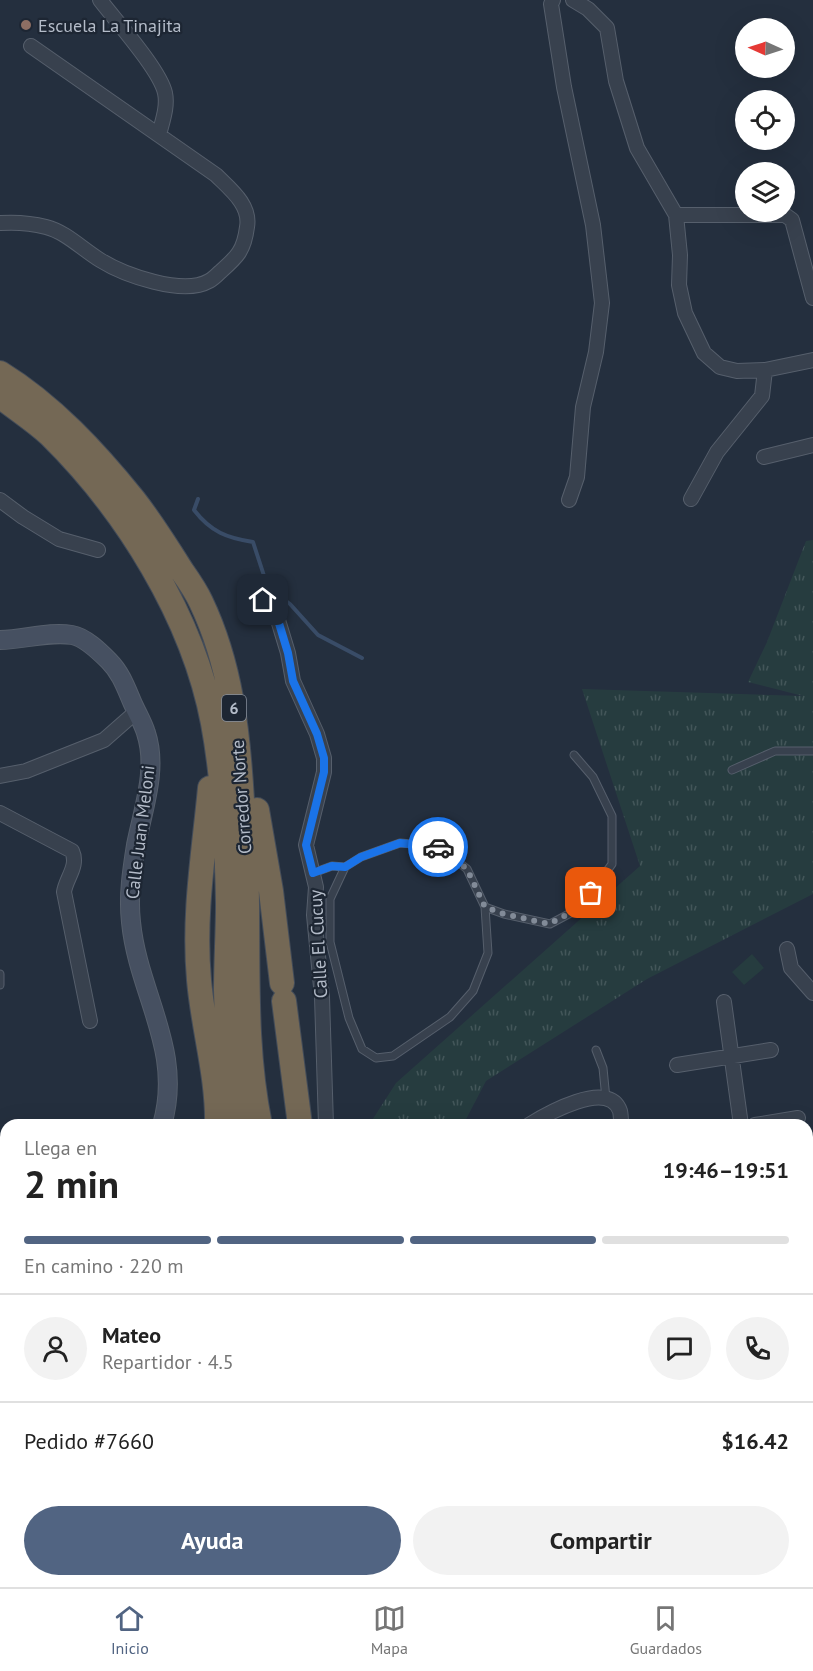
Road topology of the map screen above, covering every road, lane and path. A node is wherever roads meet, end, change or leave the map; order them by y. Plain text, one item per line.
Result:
1 (100, 0) edge
2 (553, 0) edge
3 (573, 0) edge
4 (31, 46) dead end
5 (159, 135) junction
6 (676, 215) junction
7 (0, 223) edge
8 (813, 298) edge
9 (813, 360) edge
10 (765, 370) junction
11 (0, 373) edge
12 (0, 396) edge
13 (813, 445) edge
14 (764, 457) dead end
15 (691, 499) dead end
16 (0, 500) edge
17 (569, 500) dead end
18 (98, 550) dead end
19 (263, 600) dead end
20 (0, 640) edge
21 (234, 709) junction
22 (137, 711) junction
23 (213, 723) junction
24 (813, 751) edge
25 (574, 755) dead end
26 (732, 770) dead end
27 (0, 776) edge
28 (0, 813) edge
29 (345, 867) junction
30 (313, 873) junction
31 (485, 907) junction
32 (787, 949) dead end
33 (0, 974) edge
34 (0, 985) edge
35 (813, 993) edge
36 (724, 1002) dead end
37 (90, 1021) dead end
38 (596, 1050) dead end
39 (771, 1050) dead end
40 (732, 1056) junction
41 (677, 1065) dead end
42 (606, 1099) junction
43 (798, 1118) dead end
44 (164, 1119) edge
45 (217, 1119) edge
46 (239, 1119) edge
47 (259, 1119) edge
48 (299, 1119) edge
49 (326, 1119) edge
50 (549, 1119) edge
51 (621, 1119) edge
52 (740, 1119) edge
53 (792, 1119) edge

1 - 5 street
2 - 17 street
3 - 6 street
4 - 5 street
5 - 7 street
6 - 8 street
6 - 10 street
9 - 10 street
10 - 15 street
11 - 21 highway, Corredor Norte / 6
12 - 23 highway, Corredor Norte / 6
13 - 14 street
16 - 18 street
19 - 30 street, Calle El Cucuy
20 - 22 main road, Calle Juan Meloni
21 - 47 highway, Corredor Norte / 6
21 - 48 highway
22 - 27 street
22 - 44 main road, Calle Juan Meloni
23 - 45 highway
23 - 46 highway, Corredor Norte / 6
24 - 26 lane
25 - 31 lane
28 - 37 street
29 - 30 lane
29 - 31 lane
29 - 31 lane
30 - 49 street, Calle El Cucuy
32 - 35 street
33 - 34 lane
36 - 40 street
38 - 42 lane
39 - 40 street
40 - 41 street
40 - 52 street
42 - 50 street
42 - 51 street
43 - 53 street

